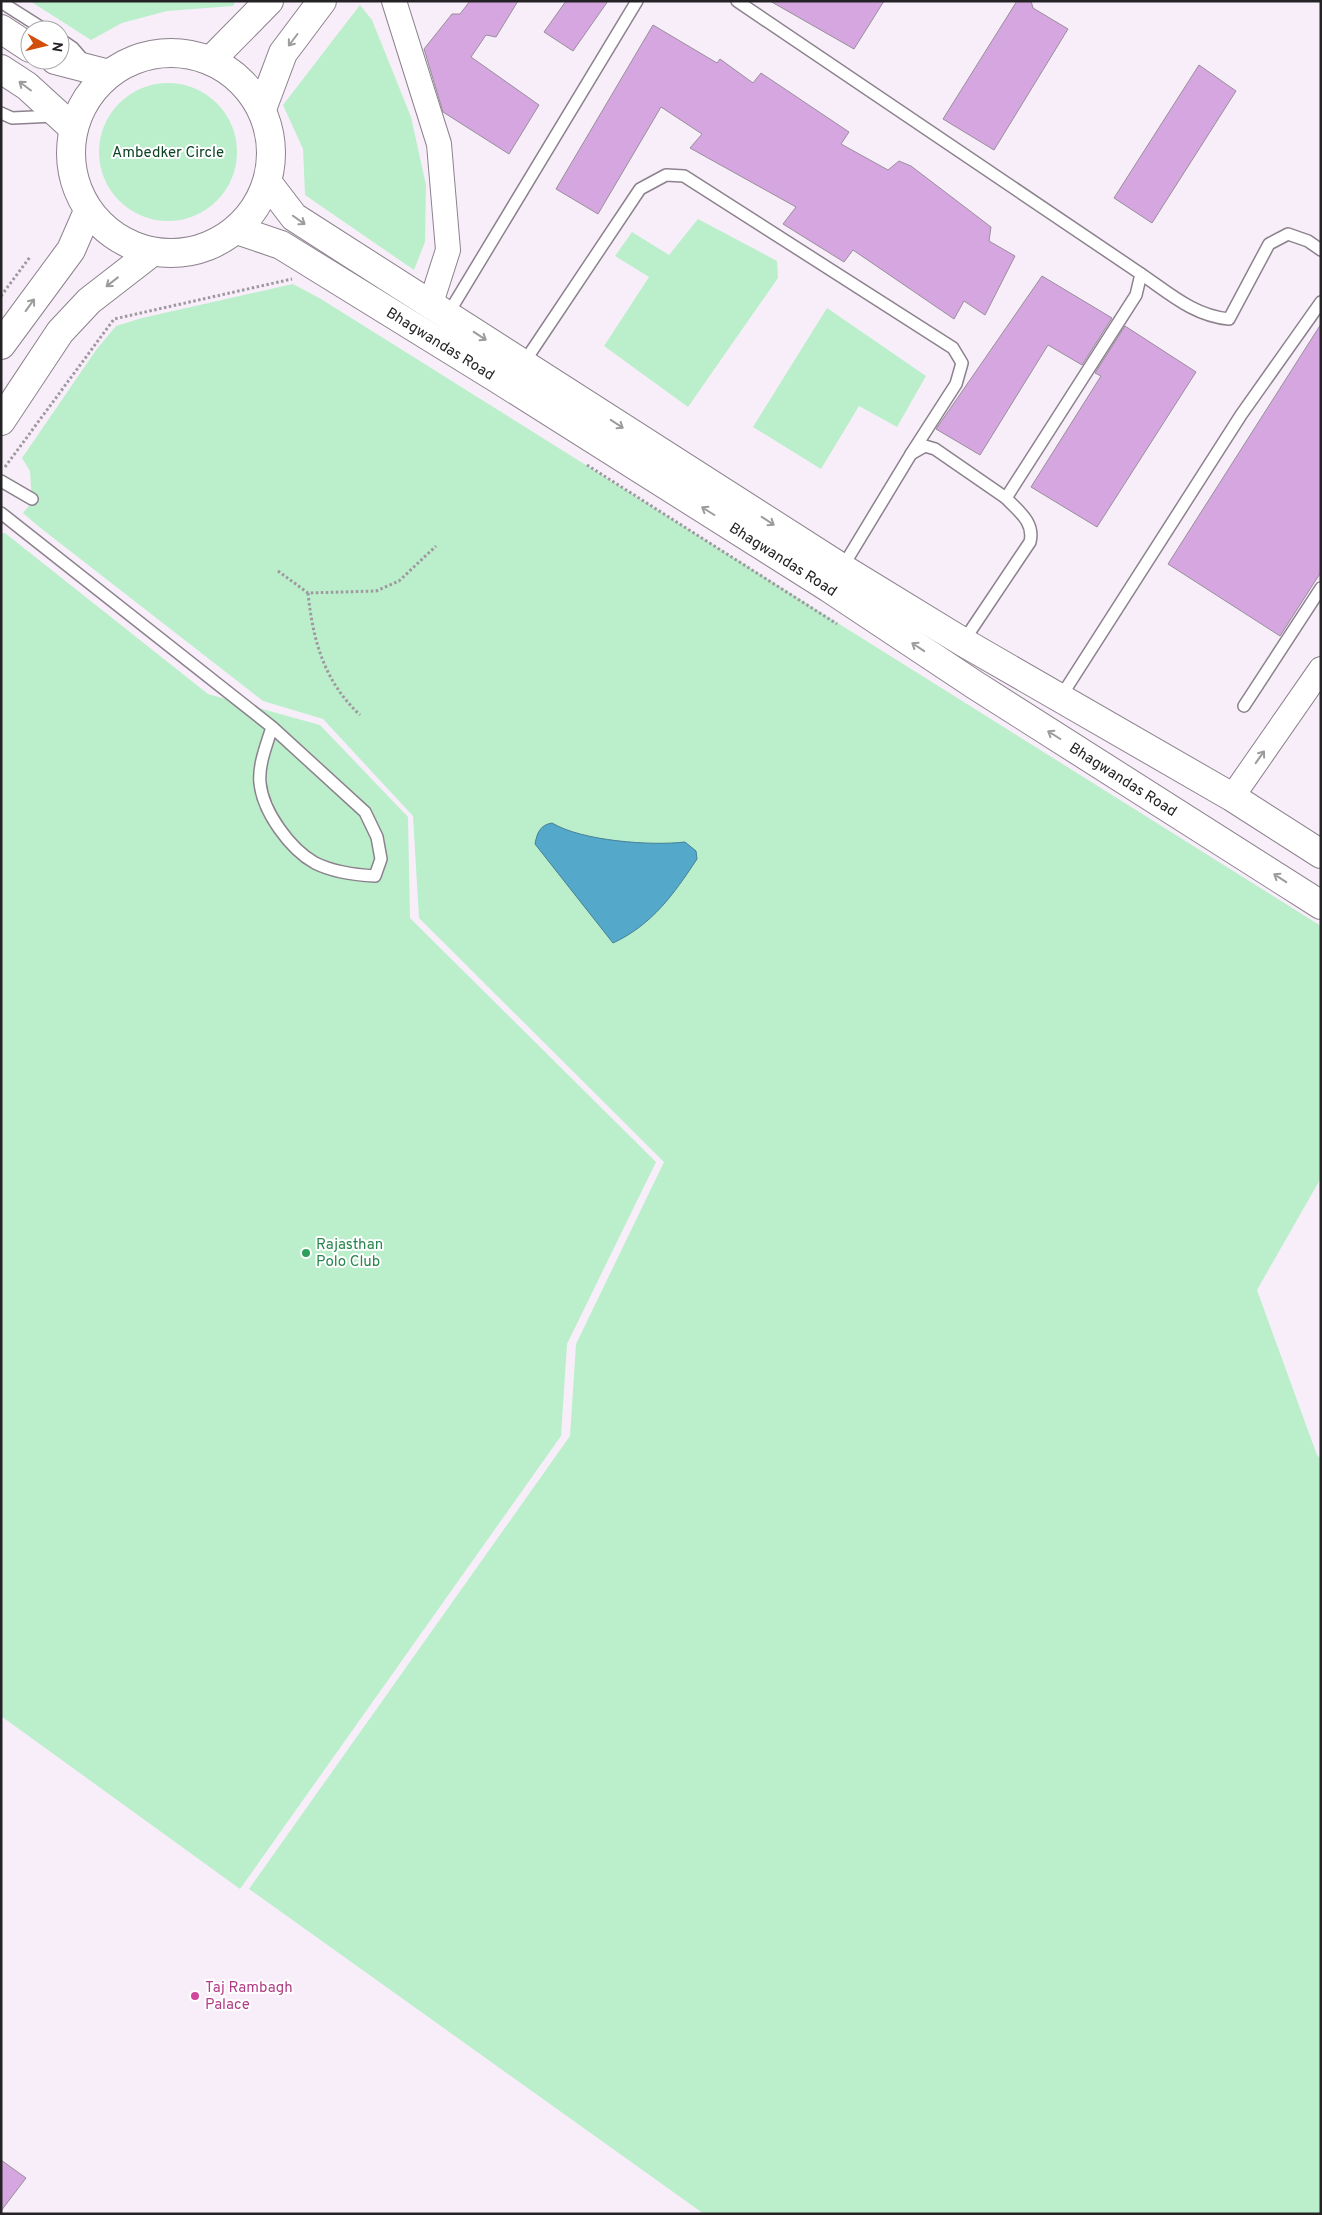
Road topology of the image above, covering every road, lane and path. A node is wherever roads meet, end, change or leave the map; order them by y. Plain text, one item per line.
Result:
1 (269, 1) edge
2 (322, 1) edge
3 (394, 1) edge
4 (637, 1) edge
5 (737, 1) edge
6 (1, 2) edge
7 (29, 20) edge
8 (1, 29) edge
9 (20, 41) edge
10 (70, 46) edge
11 (211, 60) junction
12 (70, 64) edge
13 (1, 69) edge
14 (100, 72) junction
15 (262, 109) junction
16 (1, 113) edge
17 (66, 122) junction
18 (268, 183) junction
19 (88, 211) junction
20 (237, 230) junction
21 (1321, 250) edge
22 (151, 253) junction
23 (30, 257) dead end
24 (1141, 274) junction
25 (300, 284) dead end
26 (1, 296) edge
27 (1321, 302) edge
28 (439, 309) junction
29 (1, 345) edge
30 (524, 364) junction
31 (1, 421) edge
32 (911, 454) junction
33 (579, 460) dead end
34 (1, 472) edge
35 (1, 481) edge
36 (1006, 498) junction
37 (32, 499) dead end
38 (1, 513) edge
39 (436, 546) dead end
40 (842, 568) junction
41 (278, 571) dead end
42 (1321, 588) edge
43 (308, 593) junction
44 (840, 626) dead end
45 (963, 642) junction
46 (1321, 669) edge
47 (1060, 698) junction
48 (1244, 706) dead end
49 (360, 715) dead end
50 (272, 727) junction
51 (1232, 798) junction
52 (1321, 854) edge
53 (1321, 905) edge

1 - 11 street
2 -> 15 street
3 - 28 street
4 - 28 lane
5 - 24 lane
6 - 7 lane
8 - 9 street
10 - 14 lane
11 - 14 street
11 - 15 street
12 - 14 street
17 -> 13 street
14 - 17 street
15 - 18 street
16 - 17 lane
17 - 19 street
18 - 20 street
18 -> 28 street, Bhagwandas Road
19 - 22 street
29 -> 19 street
20 - 22 street
53 -> 20 street, Bhagwandas Road
21 - 24 lane
22 -> 31 street
23 - 26 path
24 - 36 lane
25 - 34 path
27 - 47 lane
28 -> 30 street, Bhagwandas Road
30 - 32 lane
30 -> 40 street, Bhagwandas Road
32 - 36 lane
32 - 40 lane
33 - 44 path
35 - 37 lane
36 - 45 lane
38 - 50 lane
39 - 43 path
40 - 45 street, Bhagwandas Road
41 - 43 path
42 - 48 lane
43 - 49 path
45 - 47 street, Bhagwandas Road
51 -> 46 street
47 - 51 street, Bhagwandas Road
50 - 50 lane
51 - 52 street, Bhagwandas Road

